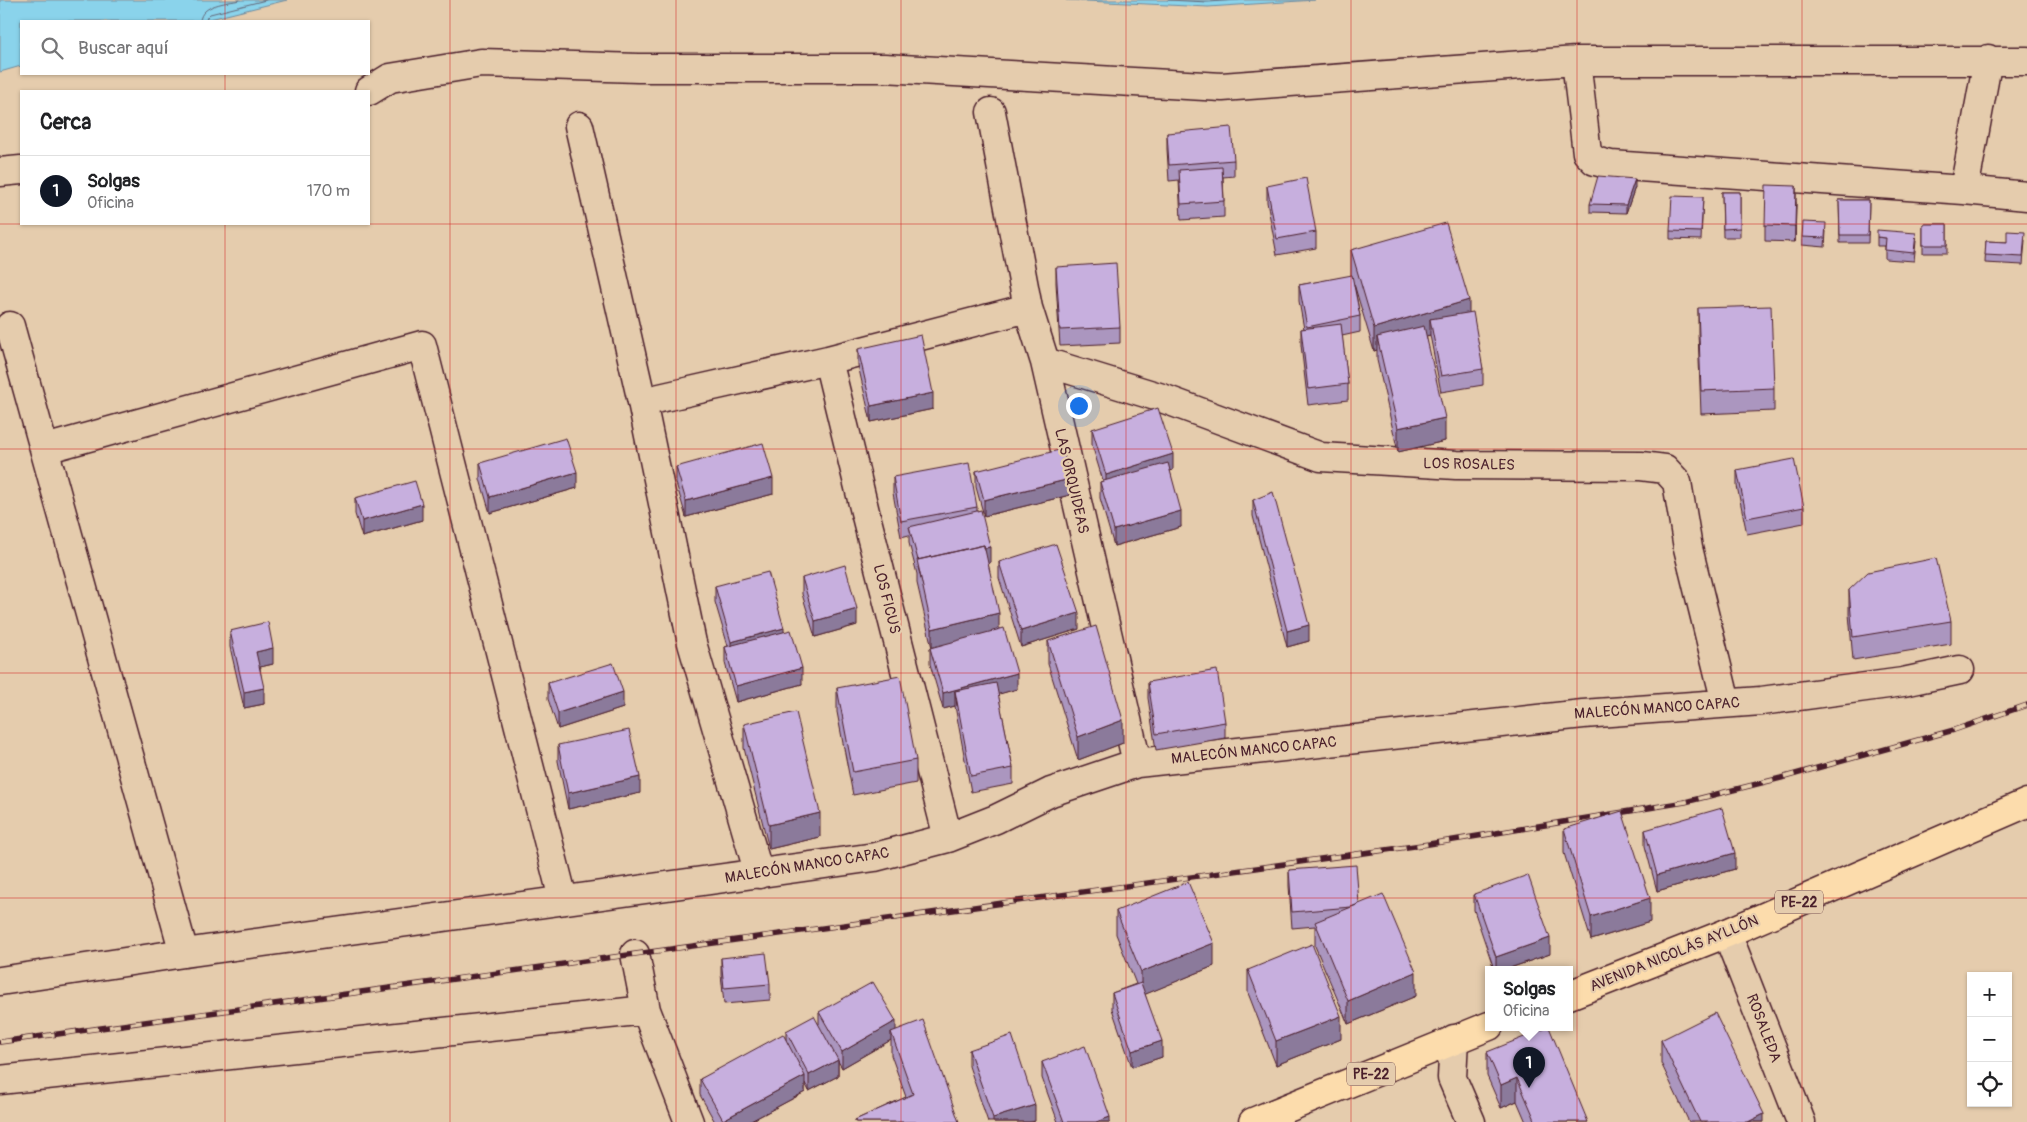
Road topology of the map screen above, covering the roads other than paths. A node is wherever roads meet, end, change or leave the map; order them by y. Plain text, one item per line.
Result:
1 (1988, 59) junction
2 (1576, 61) junction
3 (2027, 61) edge
4 (370, 91) edge
5 (991, 112) dead end
6 (579, 126) dead end
7 (20, 170) edge
8 (0, 172) edge
9 (1964, 190) junction
10 (2027, 196) edge
11 (1028, 308) junction
12 (10, 326) dead end
13 (828, 360) junction
14 (1045, 362) junction
15 (642, 402) junction
16 (45, 449) junction
17 (1960, 670) dead end
18 (1726, 703) junction
19 (1137, 763) junction
20 (2027, 802) edge
21 (948, 838) junction
22 (759, 874) junction
23 (563, 899) junction
24 (1727, 933) junction
25 (184, 953) junction
26 (635, 954) dead end
27 (0, 981) edge
28 (1573, 993) edge
29 (646, 1010) junction
30 (1485, 1028) edge
31 (1454, 1040) junction
32 (0, 1080) edge
33 (689, 1122) edge
34 (1253, 1122) edge
35 (1471, 1122) edge
36 (1801, 1122) edge

1 - 2 street
1 - 3 street
1 - 9 street
2 - 4 street
2 - 9 street
5 - 11 street, LAS ORQUIDEAS
6 - 15 street
7 - 8 street
9 - 10 street
11 - 13 street
11 - 14 street, LAS ORQUIDEAS
12 - 16 street
13 - 15 street
13 - 21 street, LOS FICUS
14 - 18 street, LOS ROSALES
14 - 19 street, LAS ORQUIDEAS
15 - 22 street
16 - 23 street
16 - 25 street
17 - 18 street, MALECÓN MANCO CAPAC
18 - 19 street, MALECÓN MANCO CAPAC
19 - 21 street, MALECÓN MANCO CAPAC
20 - 24 highway, AVENIDA NICOLÁS AYLLÓN / PE-22
21 - 22 street, MALECÓN MANCO CAPAC
22 - 23 street, MALECÓN MANCO CAPAC
23 - 25 street, MALECÓN MANCO CAPAC
24 - 28 highway, AVENIDA NICOLÁS AYLLÓN / PE-22
24 - 36 street, ROSALEDA
25 - 27 street, MALECÓN MANCO CAPAC
26 - 29 street
29 - 32 street
29 - 33 street
30 - 31 highway, PE-22
31 - 34 highway, PE-22
31 - 35 street

